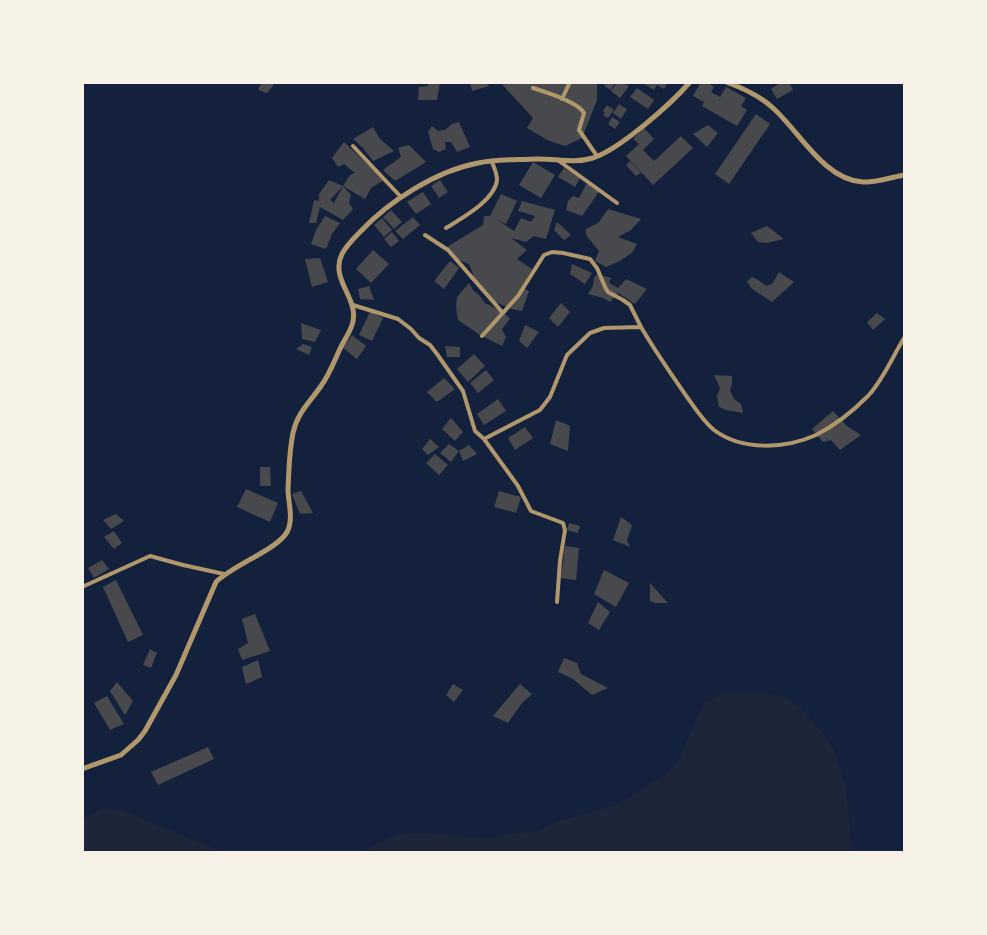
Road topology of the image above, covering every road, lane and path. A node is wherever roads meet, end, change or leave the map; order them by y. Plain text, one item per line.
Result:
1 (570, 82) edge
2 (690, 82) edge
3 (726, 82) edge
4 (533, 88) dead end
5 (562, 99) junction
6 (353, 146) dead end
7 (597, 156) junction
8 (559, 161) junction
9 (492, 162) junction
10 (904, 175) edge
11 (401, 197) junction
12 (617, 203) dead end
13 (446, 228) dead end
14 (425, 235) dead end
15 (352, 305) junction
16 (503, 313) junction
17 (641, 327) junction
18 (482, 336) dead end
19 (904, 338) edge
20 (484, 439) junction
21 (224, 574) junction
22 (82, 587) edge
23 (557, 602) dead end
24 (82, 769) edge

1 - 5 street
2 - 7 street
3 - 10 street
4 - 5 street
5 - 7 street
6 - 11 street
7 - 8 street
8 - 9 street
8 - 12 street
9 - 11 street
9 - 13 street
11 - 15 street
14 - 16 street
15 - 20 street
15 - 21 street
16 - 17 street
16 - 18 street
17 - 19 street
17 - 20 street
20 - 23 street
21 - 22 street
21 - 24 street

